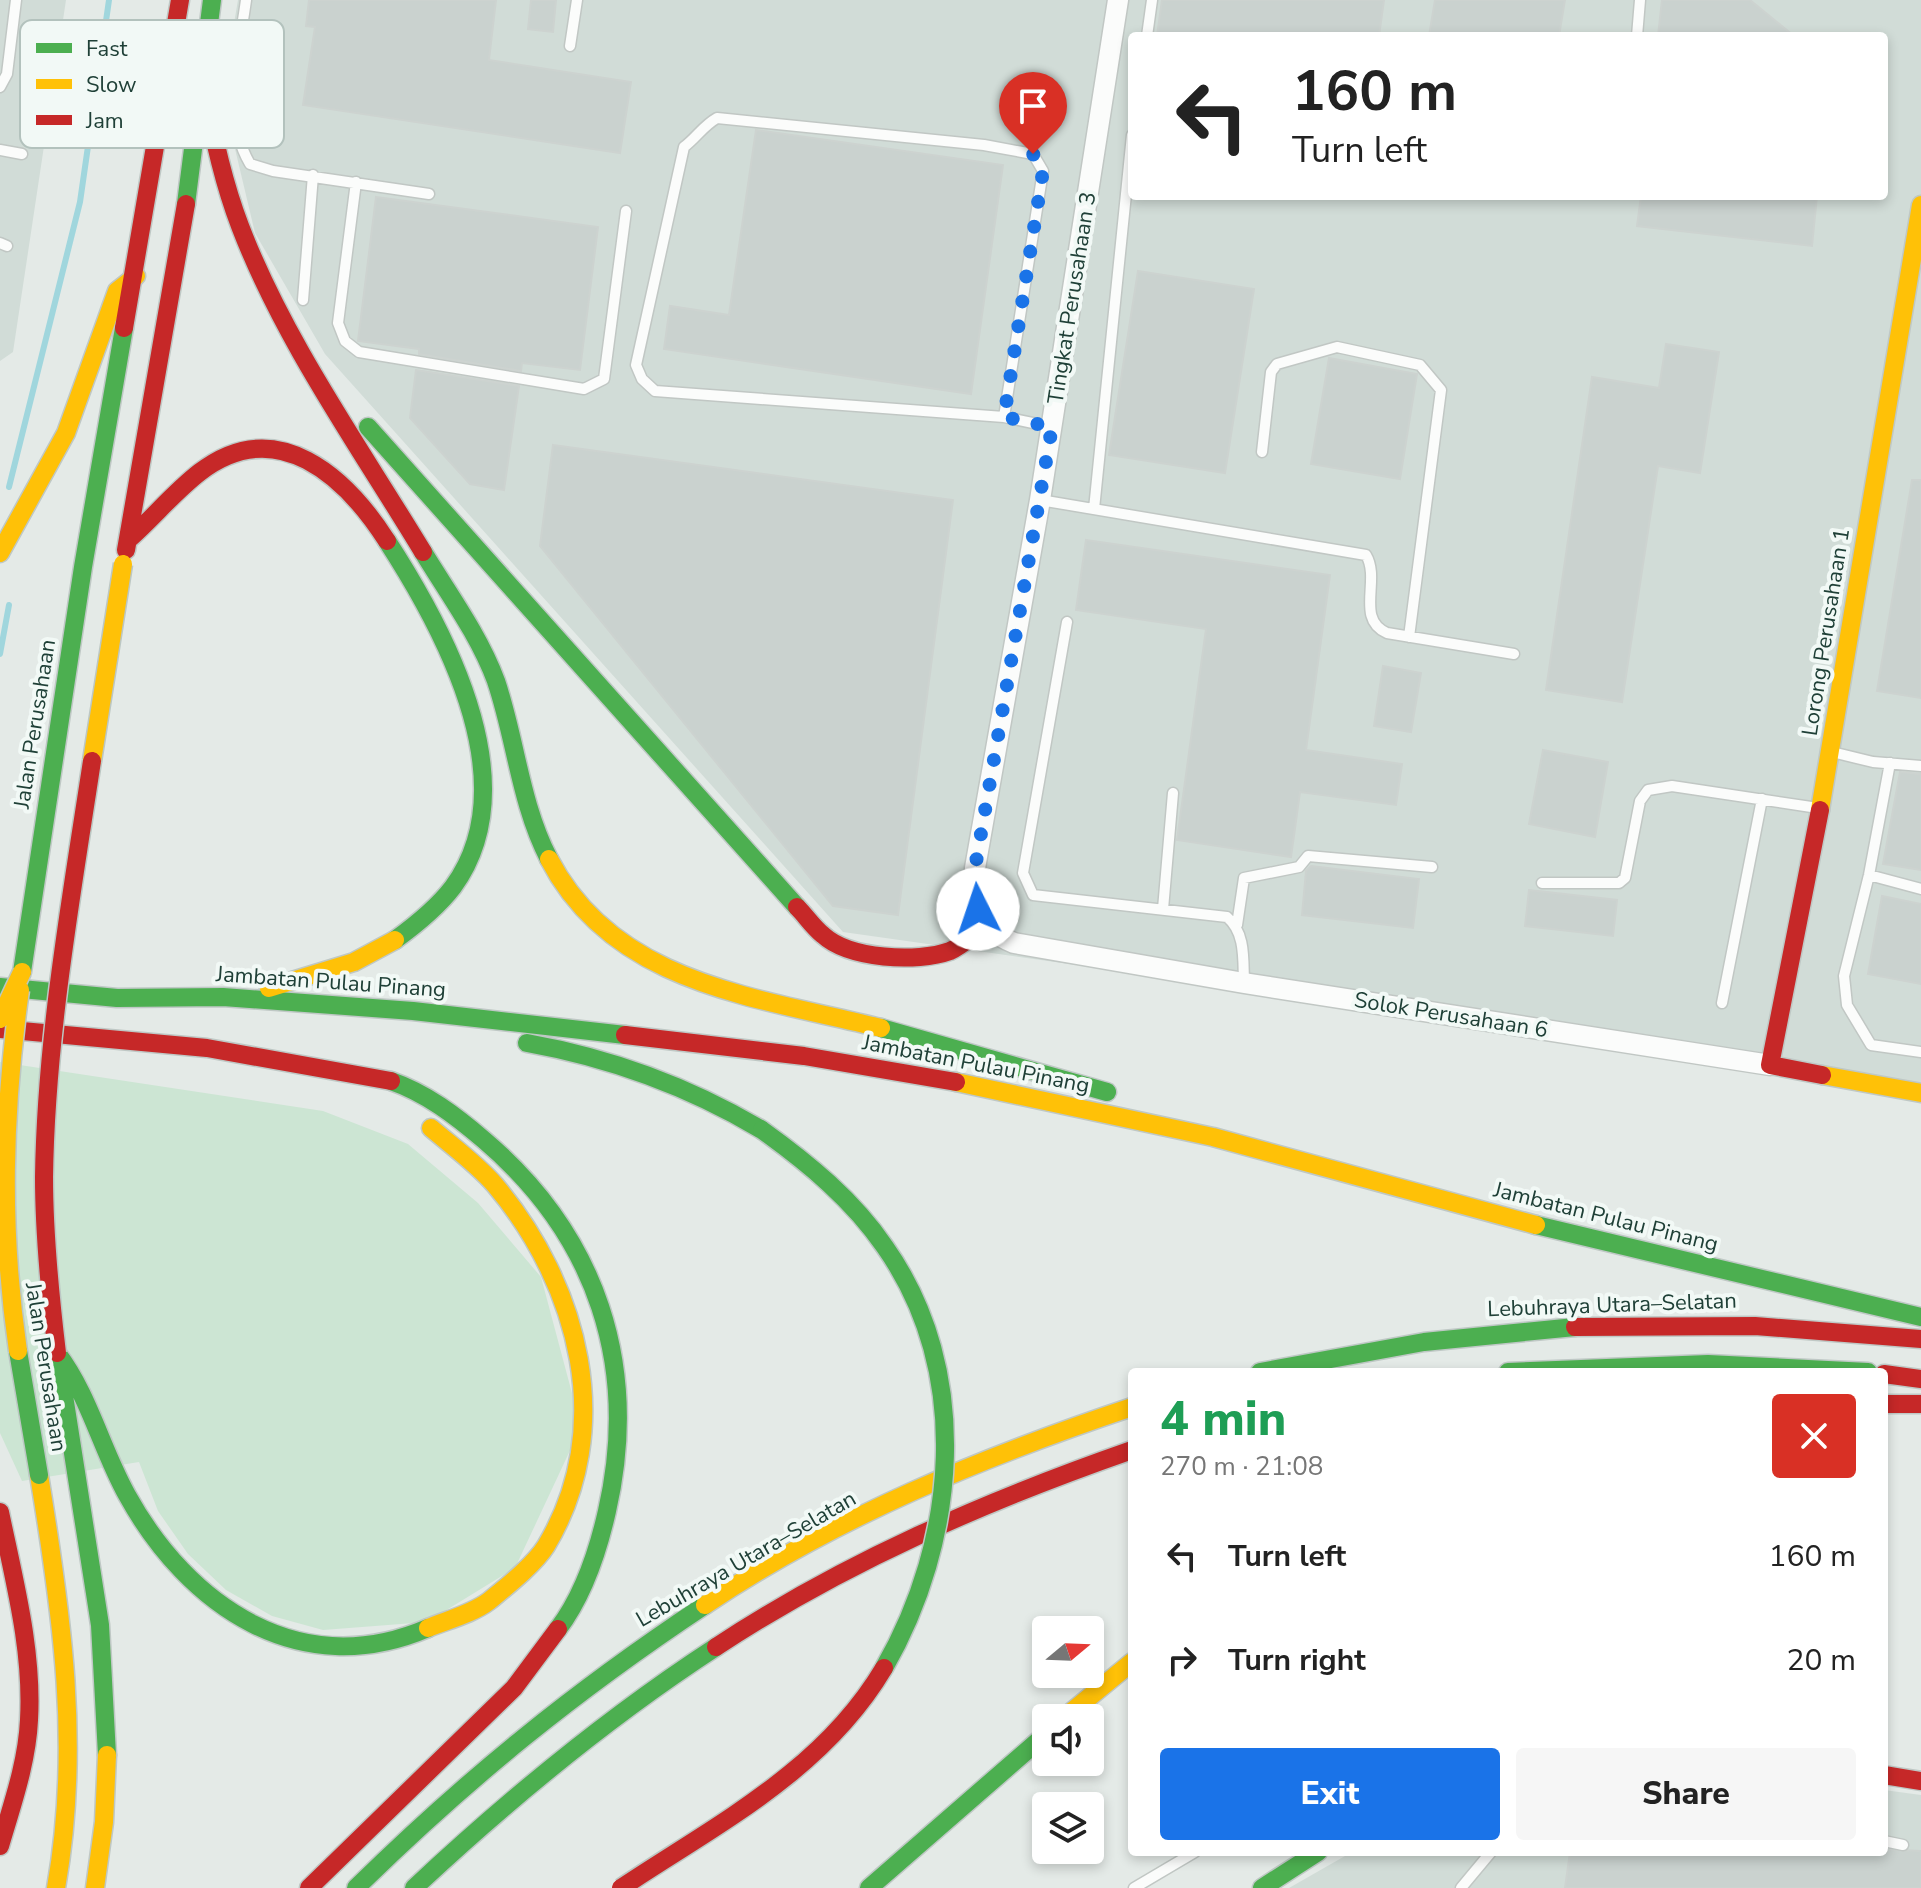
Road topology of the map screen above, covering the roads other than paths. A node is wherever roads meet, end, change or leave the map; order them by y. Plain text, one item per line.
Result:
1 (16, 0) edge
2 (180, 0) edge
3 (212, 0) edge
4 (246, 0) edge
5 (577, 0) edge
6 (1118, 0) edge
7 (1152, 0) edge
8 (1640, 0) edge
9 (177, 20) edge
10 (210, 20) edge
11 (243, 20) edge
12 (1148, 32) edge
13 (1637, 32) edge
14 (570, 46) dead end
15 (0, 87) edge
16 (156, 148) edge
17 (193, 148) edge
18 (216, 148) edge
19 (240, 148) edge
20 (0, 150) edge
21 (22, 154) dead end
22 (1128, 174) edge
23 (313, 175) junction
24 (356, 182) junction
25 (429, 194) dead end
26 (1921, 205) edge
27 (626, 211) dead end
28 (136, 276) junction
29 (303, 300) dead end
30 (320, 381) junction
31 (1004, 417) junction
32 (1052, 427) junction
33 (1262, 452) dead end
34 (1040, 500) junction
35 (1094, 509) junction
36 (128, 540) junction
37 (0, 553) edge
38 (1067, 622) dead end
39 (1409, 637) junction
40 (1514, 654) dead end
41 (1830, 751) junction
42 (1890, 763) junction
43 (1921, 766) edge
44 (1173, 793) dead end
45 (1762, 799) junction
46 (1820, 808) junction
47 (1432, 867) dead end
48 (1869, 875) junction
49 (1542, 883) dead end
50 (1921, 889) edge
51 (1163, 909) junction
52 (1237, 925) junction
53 (986, 926) junction
54 (22, 972) junction
55 (1244, 983) junction
56 (0, 987) edge
57 (223, 997) junction
58 (1722, 1003) dead end
59 (413, 1011) junction
60 (0, 1019) edge
61 (0, 1029) edge
62 (1921, 1052) edge
63 (1770, 1065) junction
64 (333, 1071) junction
65 (1921, 1093) edge
66 (383, 1097) dead end
67 (417, 1119) dead end
68 (1213, 1137) junction
69 (1921, 1317) edge
70 (1921, 1339) edge
71 (57, 1353) junction
72 (1282, 1368) edge
73 (1608, 1368) edge
74 (1788, 1368) edge
75 (1888, 1375) edge
76 (1921, 1379) edge
77 (1888, 1404) edge
78 (1921, 1404) edge
79 (1128, 1408) edge
80 (1128, 1451) edge
81 (0, 1512) edge
82 (1128, 1665) edge
83 (1081, 1704) edge
84 (1032, 1746) edge
85 (1888, 1776) edge
86 (1921, 1781) edge
87 (1888, 1842) edge
88 (1903, 1845) dead end
89 (0, 1846) edge
90 (1188, 1856) edge
91 (1312, 1856) edge
92 (1488, 1856) edge
93 (56, 1888) edge
94 (95, 1888) edge
95 (309, 1888) edge
96 (356, 1888) edge
97 (414, 1888) edge
98 (621, 1888) edge
99 (869, 1888) edge
100 (1134, 1888) edge
101 (1262, 1888) edge
102 (1461, 1888) edge

1 - 15 lane
2 - 9 main road, Jalan Perusahaan
3 - 10 main road, Jalan Perusahaan
4 - 11 lane
5 - 14 lane
6 - 32 street, Tingkat Perusahaan 3
7 - 12 lane
8 - 13 lane
16 - 28 main road, Jalan Perusahaan
17 - 36 main road, Jalan Perusahaan
18 - 30 main road
19 - 23 lane
20 - 21 lane
22 - 35 lane
23 - 24 lane
23 - 29 lane
24 - 25 lane
24 - 27 lane
26 - 41 main road, Lorong Perusahaan 1
28 - 37 main road
28 - 54 main road, Jalan Perusahaan
30 - 53 main road
30 - 68 main road
31 - 31 lane
31 - 32 lane
32 - 34 street, Tingkat Perusahaan 3
33 - 39 lane
34 - 35 lane
34 - 53 street, Tingkat Perusahaan 3
35 - 39 lane
36 - 57 main road
36 - 71 main road, Jalan Perusahaan, bridge
38 - 51 lane
39 - 40 lane
41 - 42 lane
41 - 46 main road, Lorong Perusahaan 1
42 - 43 lane
42 - 48 lane
44 - 51 lane
45 - 46 lane
45 - 49 lane
45 - 58 lane
46 - 63 main road, Lorong Perusahaan 1
47 - 52 lane
48 - 50 lane
48 - 62 lane
51 - 52 lane
52 - 55 lane
53 - 55 street, Solok Perusahaan 6
54 - 60 main road, bridge
54 - 93 main road, Jalan Perusahaan, bridge
55 - 63 street, Solok Perusahaan 6
56 - 57 main road, Jambatan Pulau Pinang
57 - 59 main road, Jambatan Pulau Pinang
59 - 68 main road, Jambatan Pulau Pinang
59 - 98 main road, bridge
61 - 64 main road
63 - 65 main road, Solok Perusahaan 6
64 - 66 main road
64 - 95 main road
67 - 71 main road
68 - 69 main road, Jambatan Pulau Pinang
70 - 72 main road, Lebuhraya Utara–Selatan
71 - 94 main road, Jalan Perusahaan
73 - 74 main road
75 - 76 main road
77 - 78 main road
79 - 96 main road, Lebuhraya Utara–Selatan
80 - 97 main road
81 - 89 main road
82 - 83 main road
84 - 99 main road
85 - 86 main road
87 - 88 lane
90 - 100 lane
91 - 101 main road
92 - 102 lane

